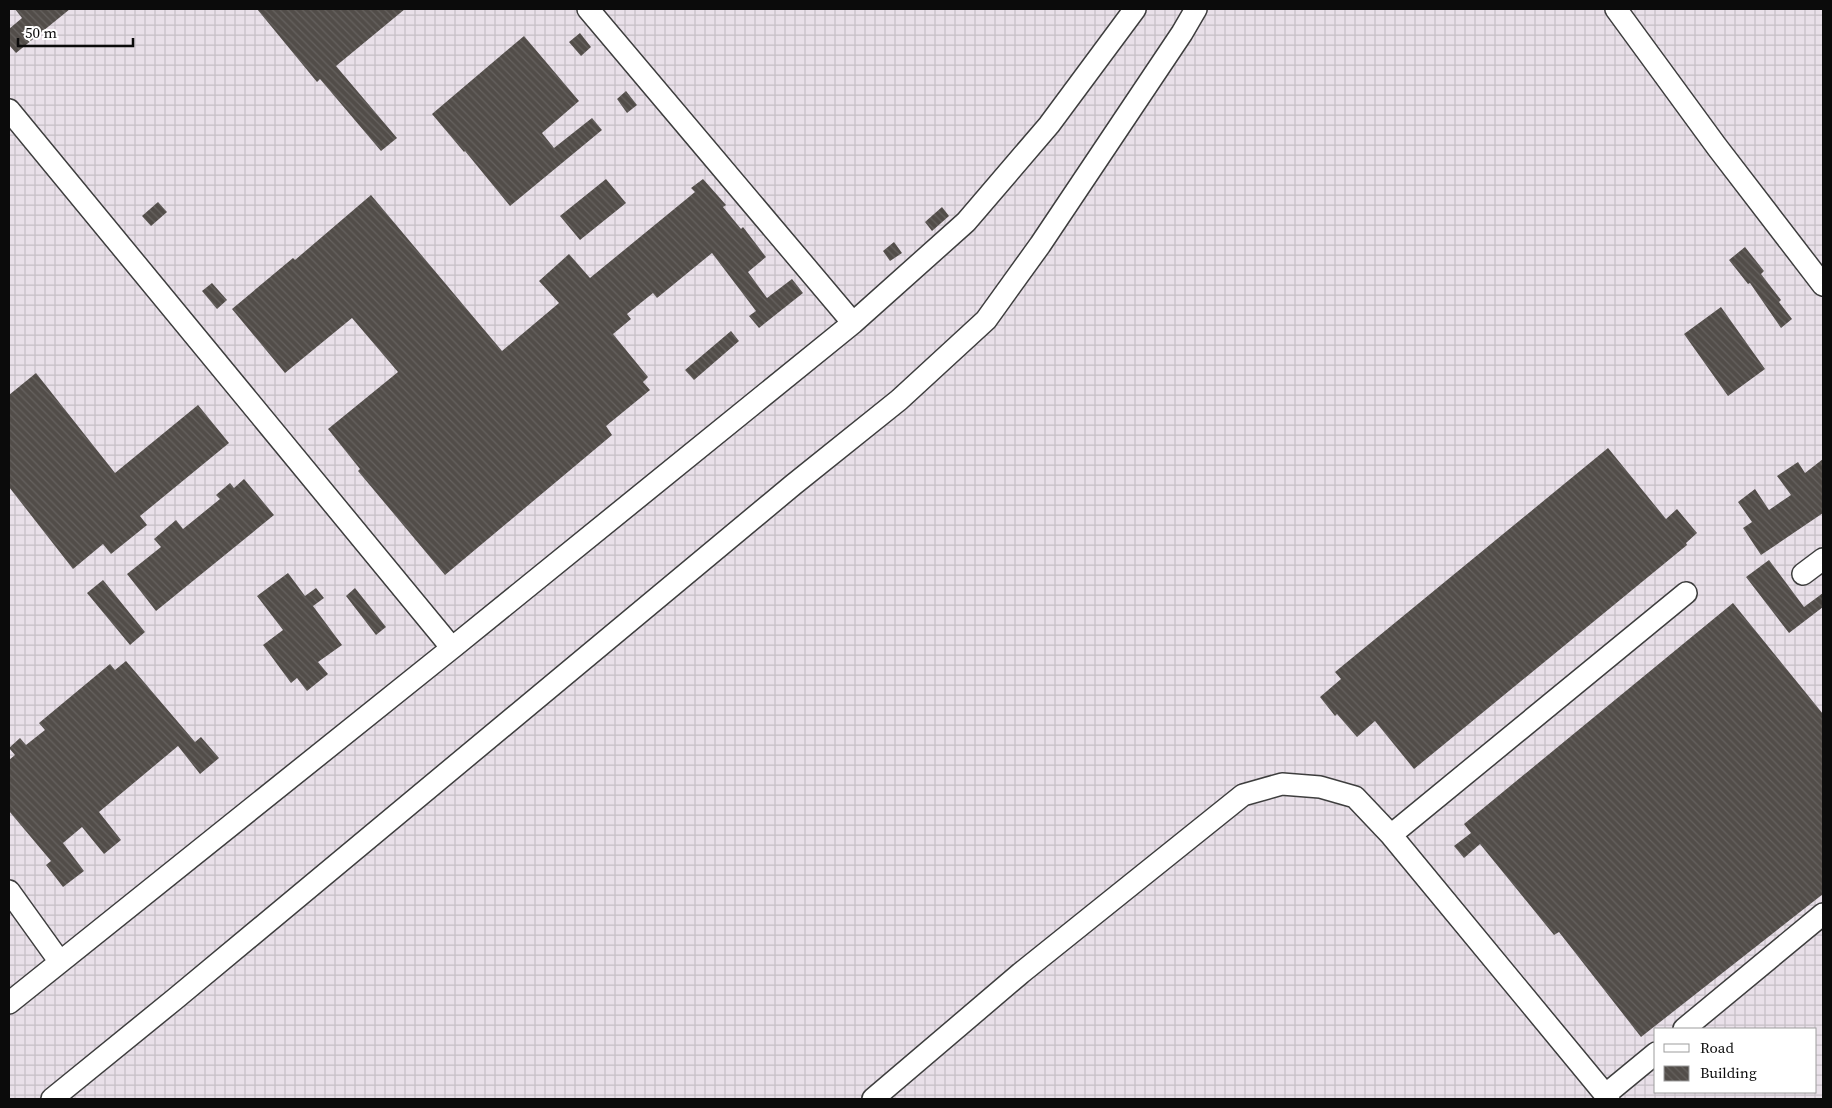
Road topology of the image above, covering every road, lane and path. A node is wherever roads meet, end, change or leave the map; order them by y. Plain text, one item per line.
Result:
1 (588, 9) edge
2 (1135, 9) edge
3 (1196, 9) edge
4 (1616, 9) edge
5 (9, 110) edge
6 (1823, 285) edge
7 (853, 324) junction
8 (1823, 559) edge
9 (1803, 574) dead end
10 (1686, 593) dead end
11 (452, 648) junction
12 (1391, 835) junction
13 (9, 891) edge
14 (1823, 914) edge
15 (60, 962) junction
16 (9, 1003) edge
17 (1685, 1028) edge
18 (1654, 1055) edge
19 (1607, 1097) edge
20 (52, 1099) edge
21 (873, 1099) edge

1 - 7 street
2 - 7 street
3 - 20 street
4 - 6 street
5 - 11 street
7 - 11 street
8 - 9 street
10 - 12 street
11 - 15 street
12 - 19 street
12 - 21 street
13 - 15 street
14 - 17 street
15 - 16 street
18 - 19 street

